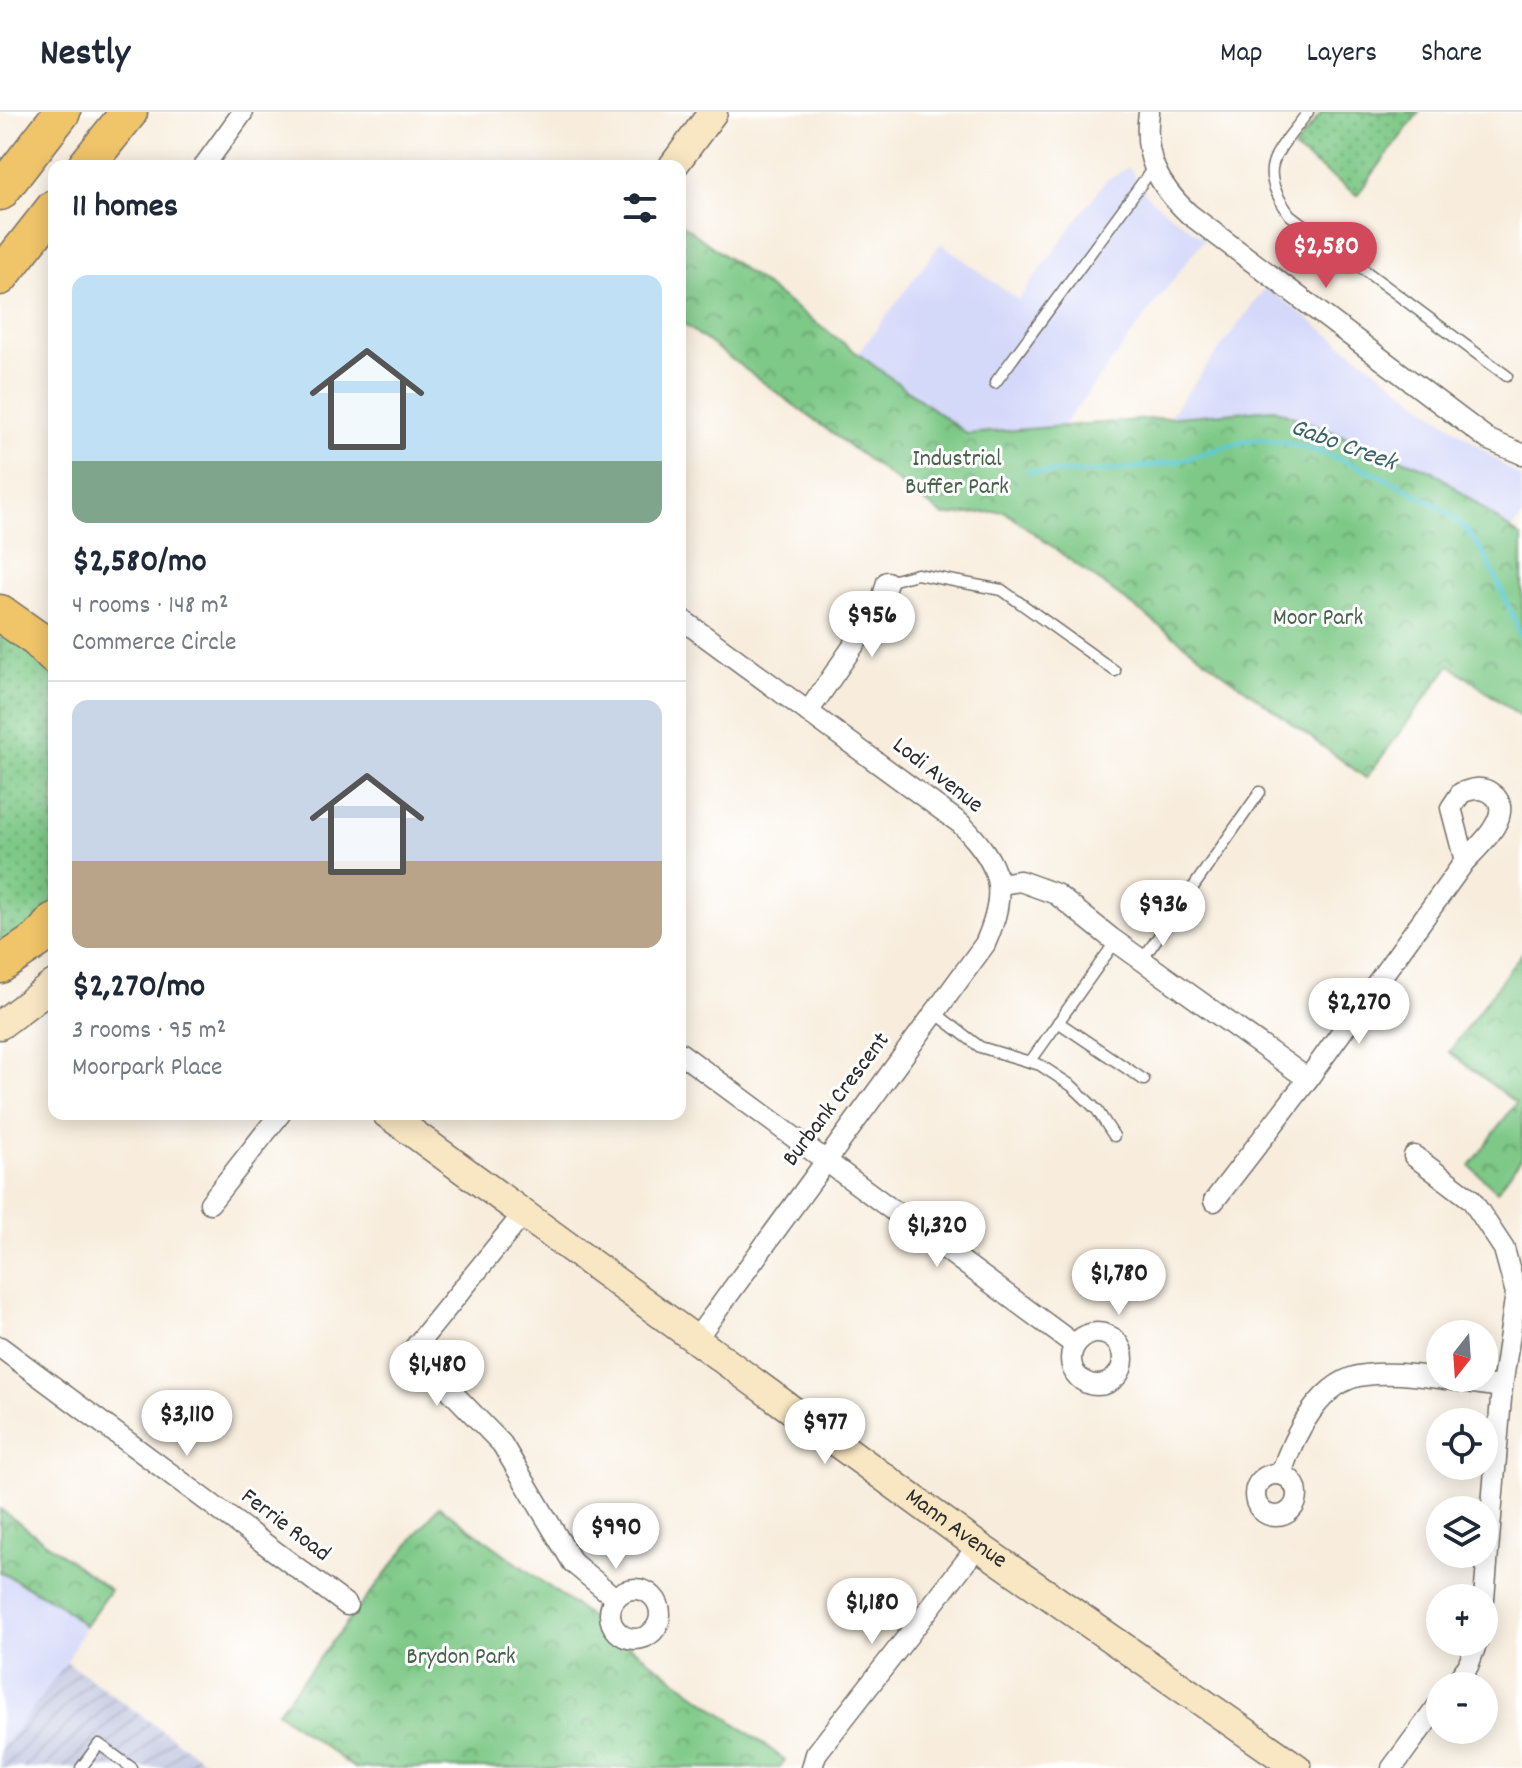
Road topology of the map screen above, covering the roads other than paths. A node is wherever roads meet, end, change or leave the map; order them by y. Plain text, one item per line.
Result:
1 (44, 112) edge
2 (62, 112) edge
3 (129, 112) edge
4 (243, 112) edge
5 (713, 112) edge
6 (1149, 112) edge
7 (1308, 112) edge
8 (91, 160) edge
9 (208, 160) edge
10 (677, 160) edge
11 (0, 168) edge
12 (1153, 168) junction
13 (0, 192) edge
14 (48, 216) edge
15 (0, 277) edge
16 (1507, 376) dead end
17 (995, 383) dead end
18 (1522, 454) edge
19 (887, 582) joint
20 (0, 613) edge
21 (686, 622) edge
22 (48, 651) edge
23 (1115, 671) dead end
24 (808, 712) junction
25 (1260, 792) dead end
26 (1465, 861) dead end
27 (999, 884) junction
28 (48, 928) edge
29 (1116, 941) junction
30 (1142, 960) junction
31 (0, 965) edge
32 (48, 989) edge
33 (934, 1012) junction
34 (1058, 1022) junction
35 (0, 1025) edge
36 (686, 1057) edge
37 (1030, 1062) junction
38 (1308, 1079) junction
39 (1144, 1080) dead end
40 (275, 1120) edge
41 (395, 1120) edge
42 (1114, 1136) dead end
43 (1414, 1156) dead end
44 (825, 1158) junction
45 (1214, 1201) dead end
46 (210, 1203) dead end
47 (524, 1213) junction
48 (696, 1339) junction
49 (1075, 1345) dead end
50 (0, 1347) edge
51 (1502, 1387) junction
52 (1281, 1474) dead end
53 (978, 1546) junction
54 (1485, 1584) edge
55 (615, 1598) dead end
56 (347, 1605) dead end
57 (1426, 1722) edge
58 (81, 1768) edge
59 (132, 1768) edge
60 (812, 1768) edge
61 (1297, 1768) edge
62 (1392, 1768) edge

1 - 11 highway
2 - 13 highway
3 - 8 highway
4 - 9 street
5 - 10 main road
6 - 12 street
7 - 16 lane
12 - 17 lane
12 - 18 street
14 - 15 highway
19 - 23 lane
19 - 24 street
20 - 22 highway
21 - 24 street, Lodi Avenue
24 - 27 street, Lodi Avenue
25 - 30 lane
26 - 38 street
27 - 29 street
27 - 33 street, Burbank Crescent
28 - 31 highway
29 - 30 street
29 - 34 lane
30 - 38 street
32 - 35 main road
33 - 37 lane
33 - 44 street, Burbank Crescent
34 - 37 lane
34 - 39 lane
36 - 44 street
37 - 42 lane
38 - 45 street
40 - 46 street
41 - 47 main road, Mann Avenue
43 - 51 street
44 - 48 street, Burbank Crescent
44 - 49 street
47 - 48 main road, Mann Avenue
47 - 55 street
48 - 53 main road, Mann Avenue
50 - 56 street, Ferrie Road
51 - 52 street
51 - 54 street
53 - 60 street
53 - 61 main road, Mann Avenue
57 - 62 street
58 - 59 lane

